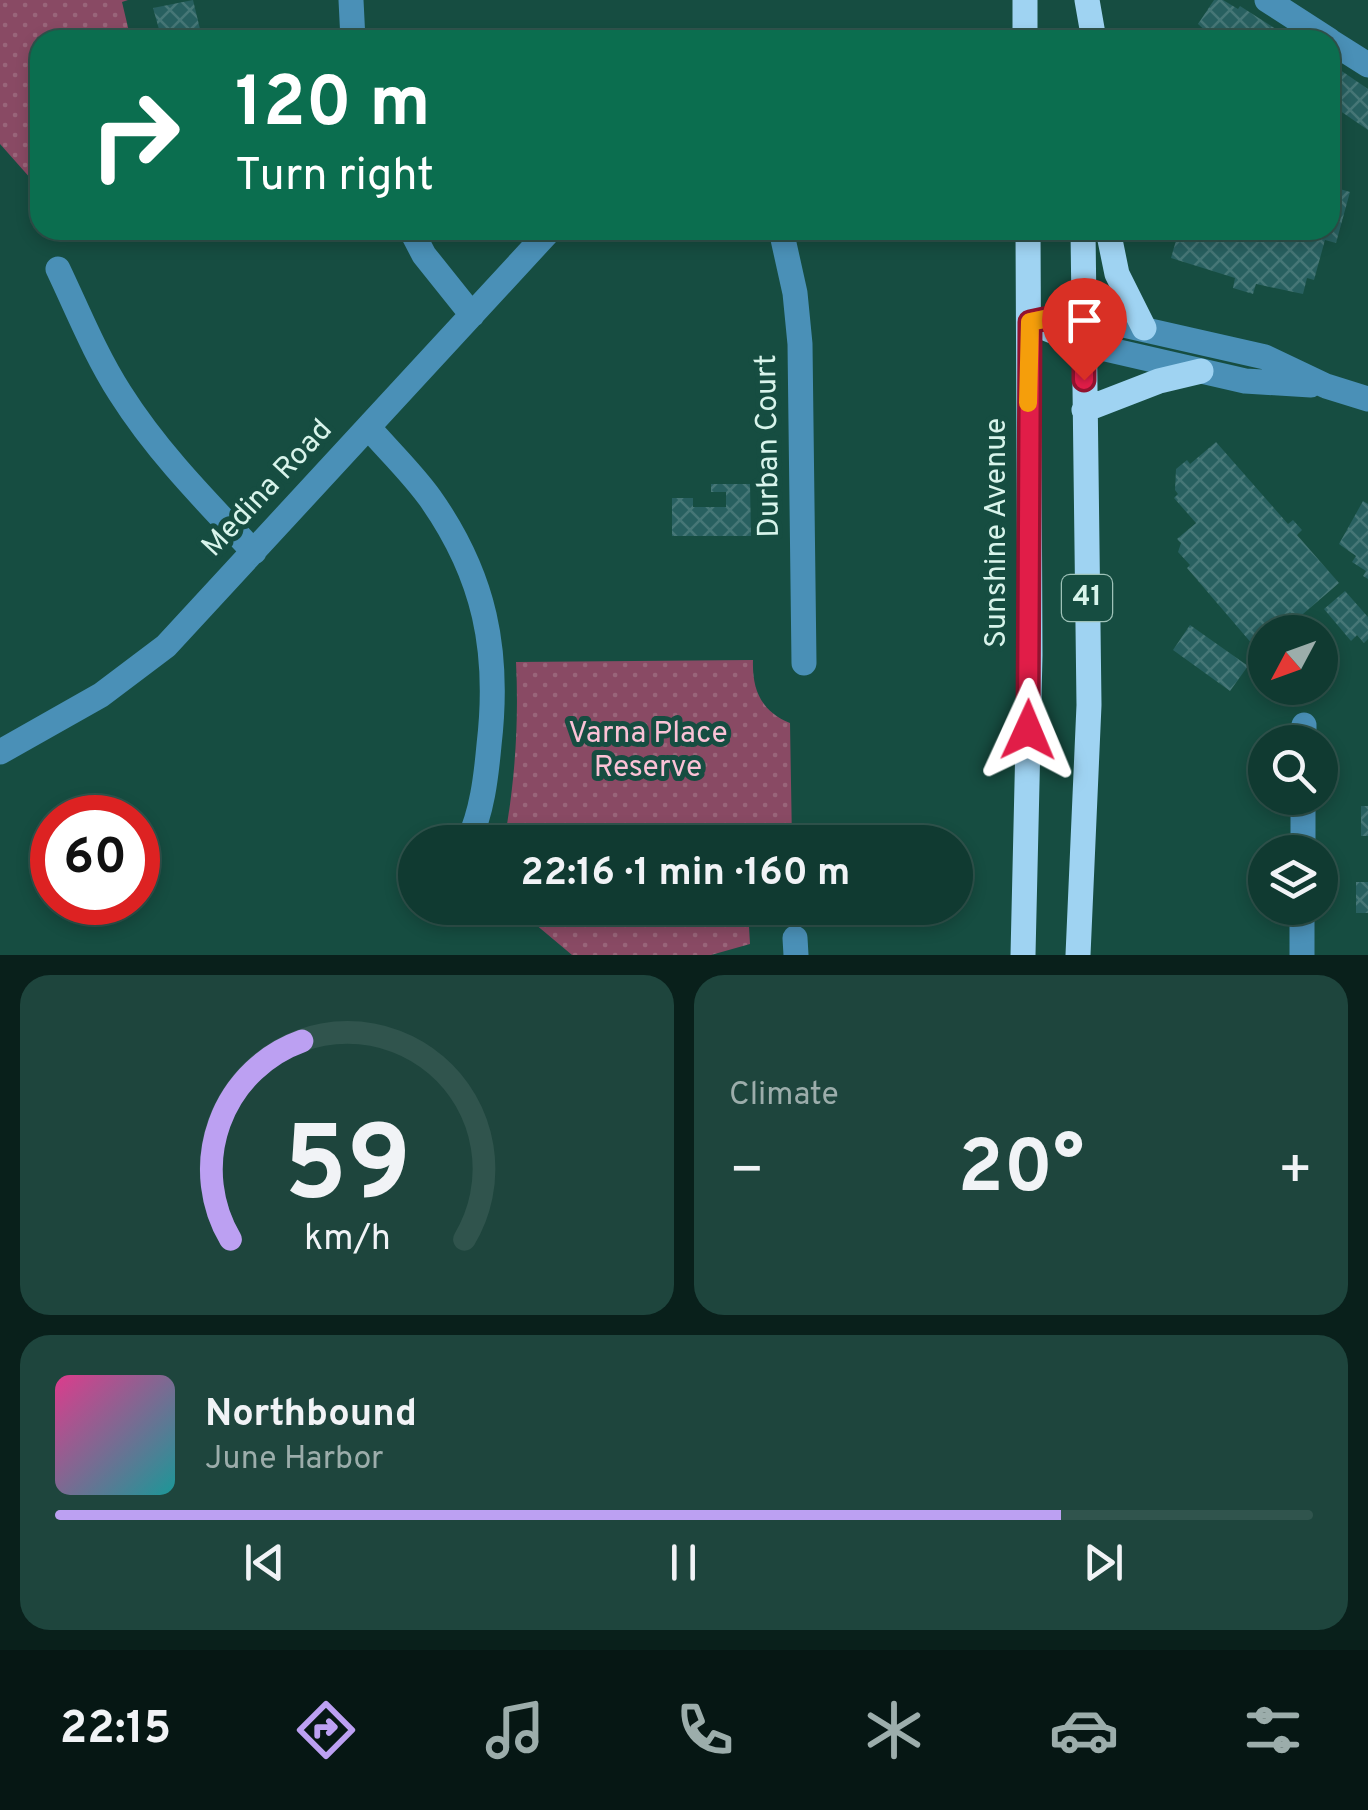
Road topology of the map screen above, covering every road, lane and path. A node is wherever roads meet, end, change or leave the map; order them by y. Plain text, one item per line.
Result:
1 (351, 0) edge
2 (1025, 0) edge
3 (1085, 0) edge
4 (1281, 4) edge
5 (352, 30) edge
6 (1021, 30) edge
7 (1083, 30) edge
8 (1092, 30) edge
9 (1316, 30) edge
10 (415, 240) edge
11 (541, 240) edge
12 (783, 240) edge
13 (1026, 240) edge
14 (1084, 240) edge
15 (1110, 240) edge
16 (58, 269) dead end
17 (472, 315) junction
18 (1084, 316) junction
19 (1030, 322) junction
20 (1144, 328) junction
21 (1084, 344) junction
22 (1201, 372) junction
23 (1326, 386) junction
24 (1368, 399) edge
25 (1084, 410) junction
26 (369, 428) junction
27 (254, 552) junction
28 (804, 664) dead end
29 (0, 752) edge
30 (473, 825) edge
31 (1302, 925) edge
32 (1023, 955) edge
33 (1078, 955) edge
34 (1302, 955) edge

1 - 5 street
2 - 6 main road
3 - 7 main road
3 - 8 main road
4 - 9 street
10 - 17 street
11 - 17 street, Medina Road
12 - 28 street, Durban Court
13 - 19 main road, Sunshine Avenue / 41
14 - 18 main road, 41
15 - 20 main road
16 - 27 street
17 - 26 street, Medina Road
18 - 19 main road
18 - 20 street
18 - 21 main road, 41
19 - 21 main road
19 - 32 main road, Sunshine Avenue / 41
20 - 23 street
21 - 22 street
21 - 25 main road, 41
22 - 23 street
22 - 25 main road
23 - 24 street
25 - 33 main road, 41
26 - 27 street, Medina Road
26 - 30 street
27 - 29 street, Medina Road
31 - 34 street

